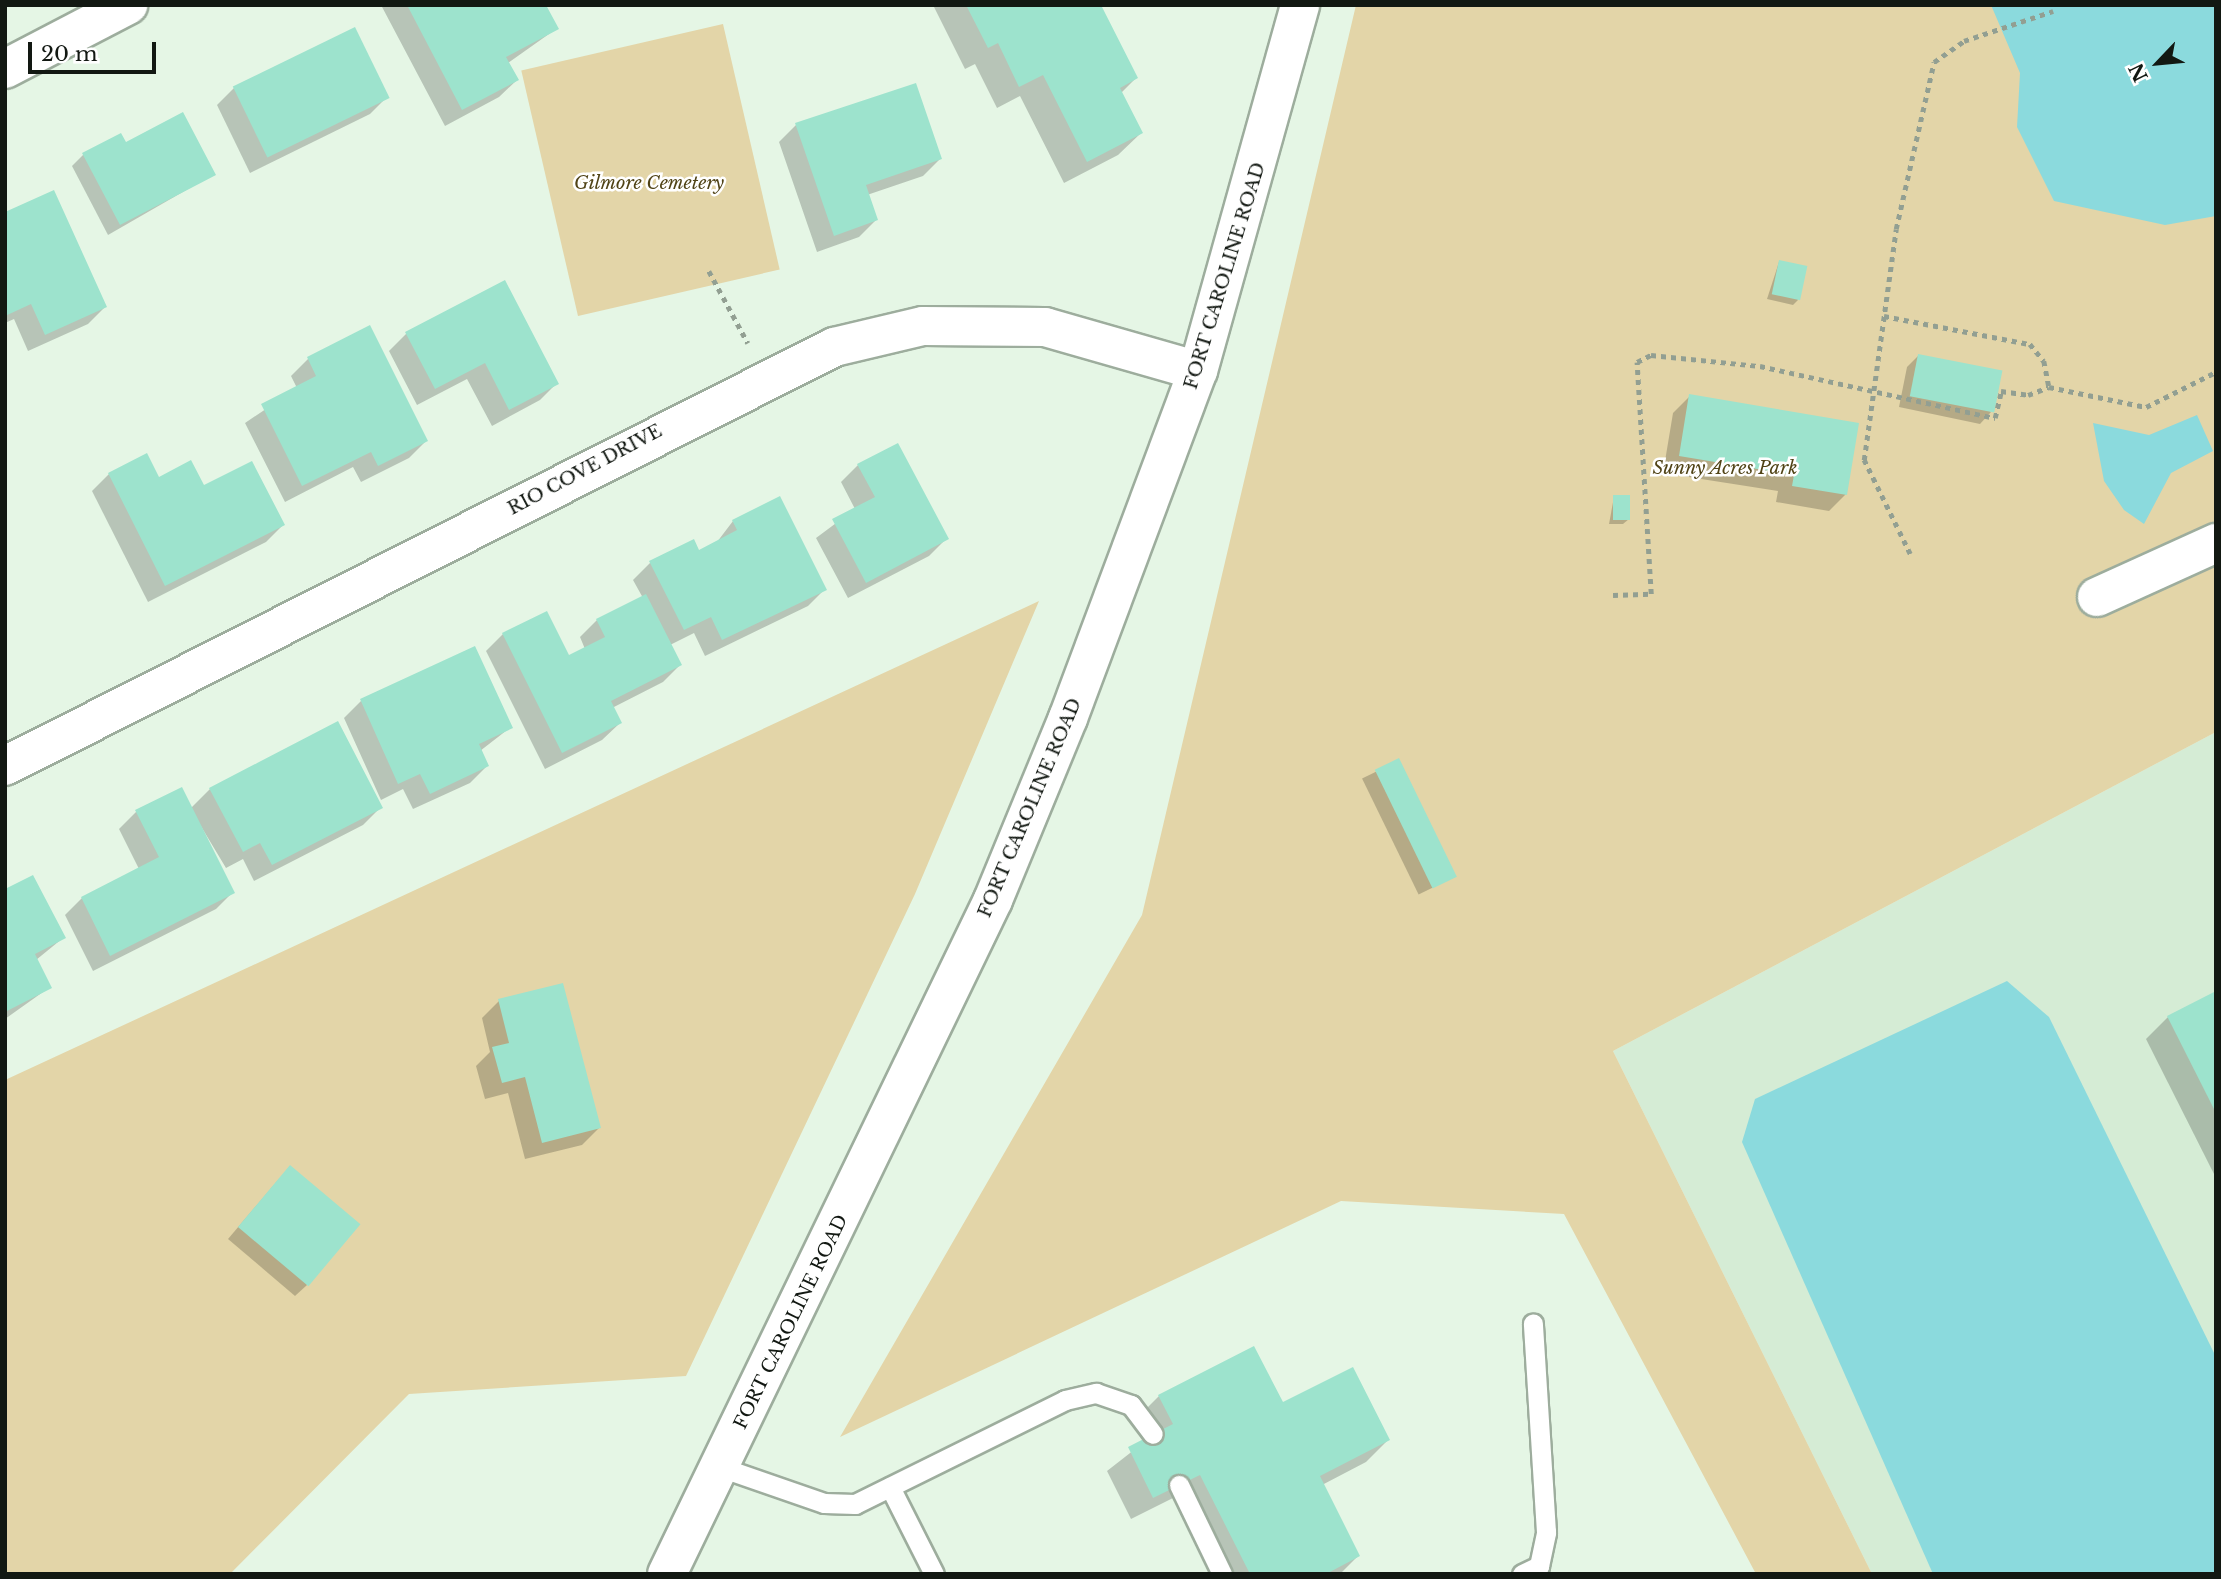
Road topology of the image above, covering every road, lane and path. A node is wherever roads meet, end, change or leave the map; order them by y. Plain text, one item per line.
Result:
1 (128, 5) edge
2 (1300, 5) edge
3 (2053, 11) dead end
4 (5, 69) edge
5 (709, 271) dead end
6 (1884, 316) junction
7 (1198, 371) junction
8 (2216, 372) edge
9 (767, 378) junction
10 (2049, 387) junction
11 (1873, 394) junction
12 (2216, 543) edge
13 (1910, 554) dead end
14 (1613, 595) dead end
15 (2097, 597) dead end
16 (5, 766) edge
17 (1533, 1324) dead end
18 (1153, 1434) dead end
19 (720, 1467) junction
20 (1178, 1485) dead end
21 (890, 1487) junction
22 (667, 1574) edge
23 (934, 1574) edge
24 (1222, 1574) edge
25 (1522, 1574) edge

1 - 4 street
2 - 7 street, FORT CAROLINE ROAD
3 - 6 path
5 - 9 path
6 - 10 path
6 - 11 path
7 - 9 street, RIO COVE DRIVE
7 - 19 street, FORT CAROLINE ROAD
8 - 10 path
9 - 16 street, RIO COVE DRIVE
10 - 11 path
11 - 13 path
11 - 14 path
12 - 15 street
17 - 25 lane
18 - 21 lane
19 - 21 lane
19 - 22 street, FORT CAROLINE ROAD
20 - 24 lane
21 - 23 lane

